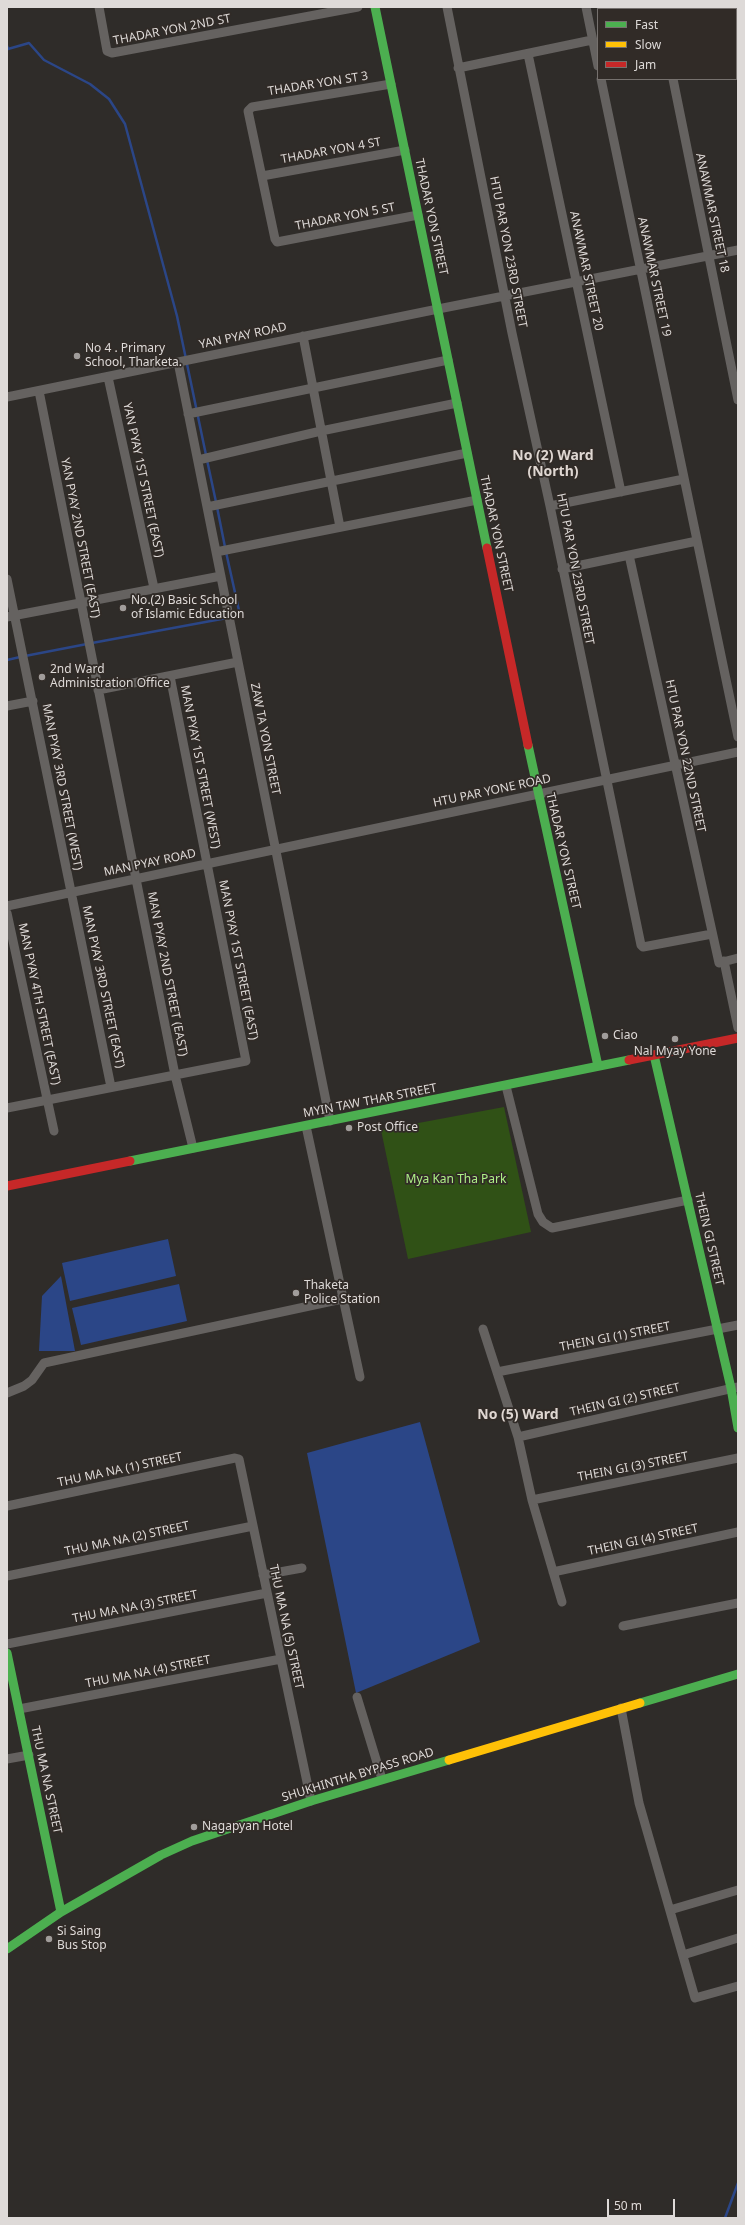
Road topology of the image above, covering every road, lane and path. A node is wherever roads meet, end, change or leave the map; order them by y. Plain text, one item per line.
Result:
1 (99, 7) edge
2 (358, 7) edge
3 (375, 7) edge
4 (447, 7) edge
5 (586, 7) edge
6 (592, 40) junction
7 (528, 54) junction
8 (597, 62) edge
9 (458, 68) junction
10 (601, 80) edge
11 (673, 80) edge
12 (391, 84) junction
13 (405, 150) junction
14 (262, 176) junction
15 (418, 215) junction
16 (738, 250) edge
17 (708, 256) junction
18 (640, 269) junction
19 (576, 282) junction
20 (504, 296) junction
21 (438, 309) junction
22 (303, 336) junction
23 (448, 360) junction
24 (178, 362) junction
25 (108, 377) junction
26 (313, 388) junction
27 (39, 391) junction
28 (7, 397) edge
29 (738, 400) edge
30 (457, 403) junction
31 (188, 414) junction
32 (321, 431) junction
33 (467, 453) junction
34 (198, 460) junction
35 (684, 479) junction
36 (331, 481) junction
37 (621, 492) junction
38 (477, 500) junction
39 (207, 506) junction
40 (550, 506) junction
41 (340, 527) junction
42 (697, 541) junction
43 (216, 552) junction
44 (629, 555) junction
45 (562, 569) junction
46 (221, 576) junction
47 (7, 579) edge
48 (154, 588) junction
49 (80, 603) junction
50 (11, 616) edge
51 (238, 662) junction
52 (170, 676) junction
53 (98, 690) junction
54 (33, 701) junction
55 (7, 706) edge
56 (738, 737) edge
57 (738, 752) edge
58 (675, 766) junction
59 (606, 780) junction
60 (538, 794) junction
61 (275, 849) junction
62 (207, 864) junction
63 (135, 879) junction
64 (71, 892) junction
65 (7, 906) edge
66 (7, 913) edge
67 (712, 934) junction
68 (738, 958) edge
69 (721, 962) junction
70 (738, 1028) edge
71 (738, 1038) edge
72 (654, 1055) junction
73 (598, 1066) junction
74 (175, 1075) junction
75 (506, 1086) junction
76 (111, 1087) junction
77 (48, 1099) junction
78 (7, 1108) edge
79 (330, 1121) junction
80 (306, 1126) junction
81 (54, 1131) dead end
82 (193, 1148) junction
83 (7, 1186) edge
84 (688, 1200) junction
85 (342, 1299) junction
86 (738, 1325) edge
87 (483, 1329) dead end
88 (717, 1329) junction
89 (497, 1372) junction
90 (360, 1377) dead end
91 (735, 1387) edge
92 (7, 1393) edge
93 (738, 1428) edge
94 (518, 1437) junction
95 (738, 1458) edge
96 (239, 1459) joint
97 (532, 1500) junction
98 (7, 1506) edge
99 (253, 1526) junction
100 (738, 1532) edge
101 (302, 1568) dead end
102 (553, 1572) junction
103 (263, 1575) junction
104 (7, 1576) edge
105 (267, 1593) junction
106 (562, 1602) dead end
107 (738, 1603) edge
108 (623, 1626) dead end
109 (7, 1644) edge
110 (7, 1653) edge
111 (281, 1659) junction
112 (738, 1674) edge
113 (357, 1698) dead end
114 (19, 1708) junction
115 (621, 1708) junction
116 (29, 1755) junction
117 (7, 1759) edge
118 (382, 1779) junction
119 (311, 1801) junction
120 (738, 1890) edge
121 (670, 1910) junction
122 (61, 1912) junction
123 (738, 1938) edge
124 (7, 1949) edge
125 (683, 1955) junction
126 (738, 1986) edge

1 - 2 street, THADAR YON 2ND ST
3 - 12 street, THADAR YON STREET
4 - 9 street, HTU PAR YON 23RD STREET
5 - 6 street
6 - 7 street
6 - 8 street
7 - 9 street
7 - 19 street, ANAWMAR STREET 20
9 - 20 street, HTU PAR YON 23RD STREET
10 - 18 street, ANAWMAR STREET 19
11 - 17 street, ANAWMAR STREET 18
12 - 13 street, THADAR YON STREET
12 - 14 street, THADAR YON ST 3
13 - 14 street, THADAR YON 4 ST
13 - 15 street, THADAR YON STREET
14 - 15 street, THADAR YON 5 ST
15 - 21 street, THADAR YON STREET
16 - 17 street, YAN PYAY ROAD
17 - 18 street, YAN PYAY ROAD
17 - 29 street, ANAWMAR STREET 18
18 - 19 street, YAN PYAY ROAD
18 - 35 street, ANAWMAR STREET 19
19 - 20 street, YAN PYAY ROAD
19 - 37 street, ANAWMAR STREET 20
20 - 21 street, YAN PYAY ROAD
20 - 40 street, HTU PAR YON 23RD STREET
21 - 22 street, YAN PYAY ROAD
21 - 23 street, THADAR YON STREET
22 - 24 street, YAN PYAY ROAD
22 - 26 street
23 - 26 street
23 - 30 street, THADAR YON STREET
24 - 25 street, YAN PYAY ROAD
24 - 31 street, ZAW TA YON STREET
25 - 27 street, YAN PYAY ROAD
25 - 48 street, YAN PYAY 1ST STREET (EAST)
26 - 31 street
26 - 32 street
27 - 28 street, YAN PYAY ROAD
27 - 49 street, YAN PYAY 2ND STREET (EAST)
30 - 32 street
30 - 33 street, THADAR YON STREET
31 - 34 street, ZAW TA YON STREET
32 - 34 street
32 - 36 street
33 - 36 street
33 - 38 street, THADAR YON STREET
34 - 39 street, ZAW TA YON STREET
35 - 37 street
35 - 42 street, ANAWMAR STREET 19
36 - 39 street
36 - 41 street
37 - 40 street
38 - 41 street
38 - 60 street, THADAR YON STREET
39 - 43 street, ZAW TA YON STREET
40 - 45 street, HTU PAR YON 23RD STREET
41 - 43 street
42 - 44 street
42 - 56 street, ANAWMAR STREET 19
43 - 46 street, ZAW TA YON STREET
44 - 45 street
44 - 58 street, HTU PAR YON 22ND STREET
45 - 59 street, HTU PAR YON 23RD STREET
46 - 48 street
46 - 51 street, ZAW TA YON STREET
47 - 50 street, MAN PYAY 3RD STREET (WEST)
48 - 49 street
49 - 50 street
49 - 53 street, YAN PYAY 2ND STREET (EAST)
50 - 54 street, MAN PYAY 3RD STREET (WEST)
51 - 52 street
51 - 61 street, ZAW TA YON STREET
52 - 53 street
52 - 62 street, MAN PYAY 1ST STREET (WEST)
53 - 63 street, YAN PYAY 2ND STREET (EAST)
54 - 55 street
54 - 64 street, MAN PYAY 3RD STREET (WEST)
57 - 58 street, HTU PAR YONE ROAD
58 - 59 street, HTU PAR YONE ROAD
58 - 67 street, HTU PAR YON 22ND STREET
59 - 60 street, HTU PAR YONE ROAD
59 - 67 street, HTU PAR YON 23RD STREET
60 - 61 street, HTU PAR YONE ROAD
60 - 73 street, THADAR YON STREET
61 - 62 street, MAN PYAY ROAD
61 - 79 street, ZAW TA YON STREET
62 - 63 street, MAN PYAY ROAD
62 - 74 street, MAN PYAY 1ST STREET (EAST)
63 - 64 street, MAN PYAY ROAD
63 - 74 street, MAN PYAY 2ND STREET (EAST)
64 - 65 street, MAN PYAY ROAD
64 - 76 street, MAN PYAY 3RD STREET (EAST)
66 - 77 street, MAN PYAY 4TH STREET (EAST)
67 - 69 street, HTU PAR YON 22ND STREET
68 - 69 street
69 - 70 street, HTU PAR YON 22ND STREET
71 - 72 street, MYIN TAW THAR STREET
72 - 73 street, MYIN TAW THAR STREET
72 - 84 street, THEIN GI STREET
73 - 75 street, MYIN TAW THAR STREET
74 - 76 street
74 - 82 street, MAN PYAY 2ND STREET (EAST)
75 - 79 street, MYIN TAW THAR STREET
75 - 84 street
76 - 77 street
77 - 78 street
77 - 81 street, MAN PYAY 4TH STREET (EAST)
79 - 80 street, MYIN TAW THAR STREET
80 - 82 street, MYIN TAW THAR STREET
80 - 85 street
82 - 83 street, MYIN TAW THAR STREET
84 - 88 street, THEIN GI STREET
85 - 90 street
85 - 92 street
86 - 88 street, THEIN GI (1) STREET
87 - 89 street
88 - 89 street, THEIN GI (1) STREET
88 - 91 street, THEIN GI STREET
89 - 94 street
91 - 93 street, THEIN GI STREET
91 - 94 street, THEIN GI (2) STREET
94 - 97 street
95 - 97 street, THEIN GI (3) STREET
96 - 98 street, THU MA NA (1) STREET
96 - 99 street, THU MA NA (5) STREET
97 - 102 street
99 - 103 street, THU MA NA (5) STREET
99 - 104 street, THU MA NA (2) STREET
100 - 102 street, THEIN GI (4) STREET
101 - 103 street
102 - 106 street
103 - 105 street, THU MA NA (5) STREET
105 - 109 street, THU MA NA (3) STREET
105 - 111 street, THU MA NA (5) STREET
107 - 108 street
110 - 114 street, THU MA NA STREET
111 - 114 street, THU MA NA (4) STREET
111 - 119 street, THU MA NA (5) STREET
112 - 115 street, SHUKHINTHA BYPASS ROAD
113 - 118 street
114 - 116 street, THU MA NA STREET
115 - 118 street, SHUKHINTHA BYPASS ROAD
115 - 121 street
116 - 117 street
116 - 122 street, THU MA NA STREET
118 - 119 street, SHUKHINTHA BYPASS ROAD
119 - 122 street, SHUKHINTHA BYPASS ROAD
120 - 121 street
121 - 125 street
122 - 124 street, SHUKHINTHA BYPASS ROAD
123 - 125 street
125 - 126 street

